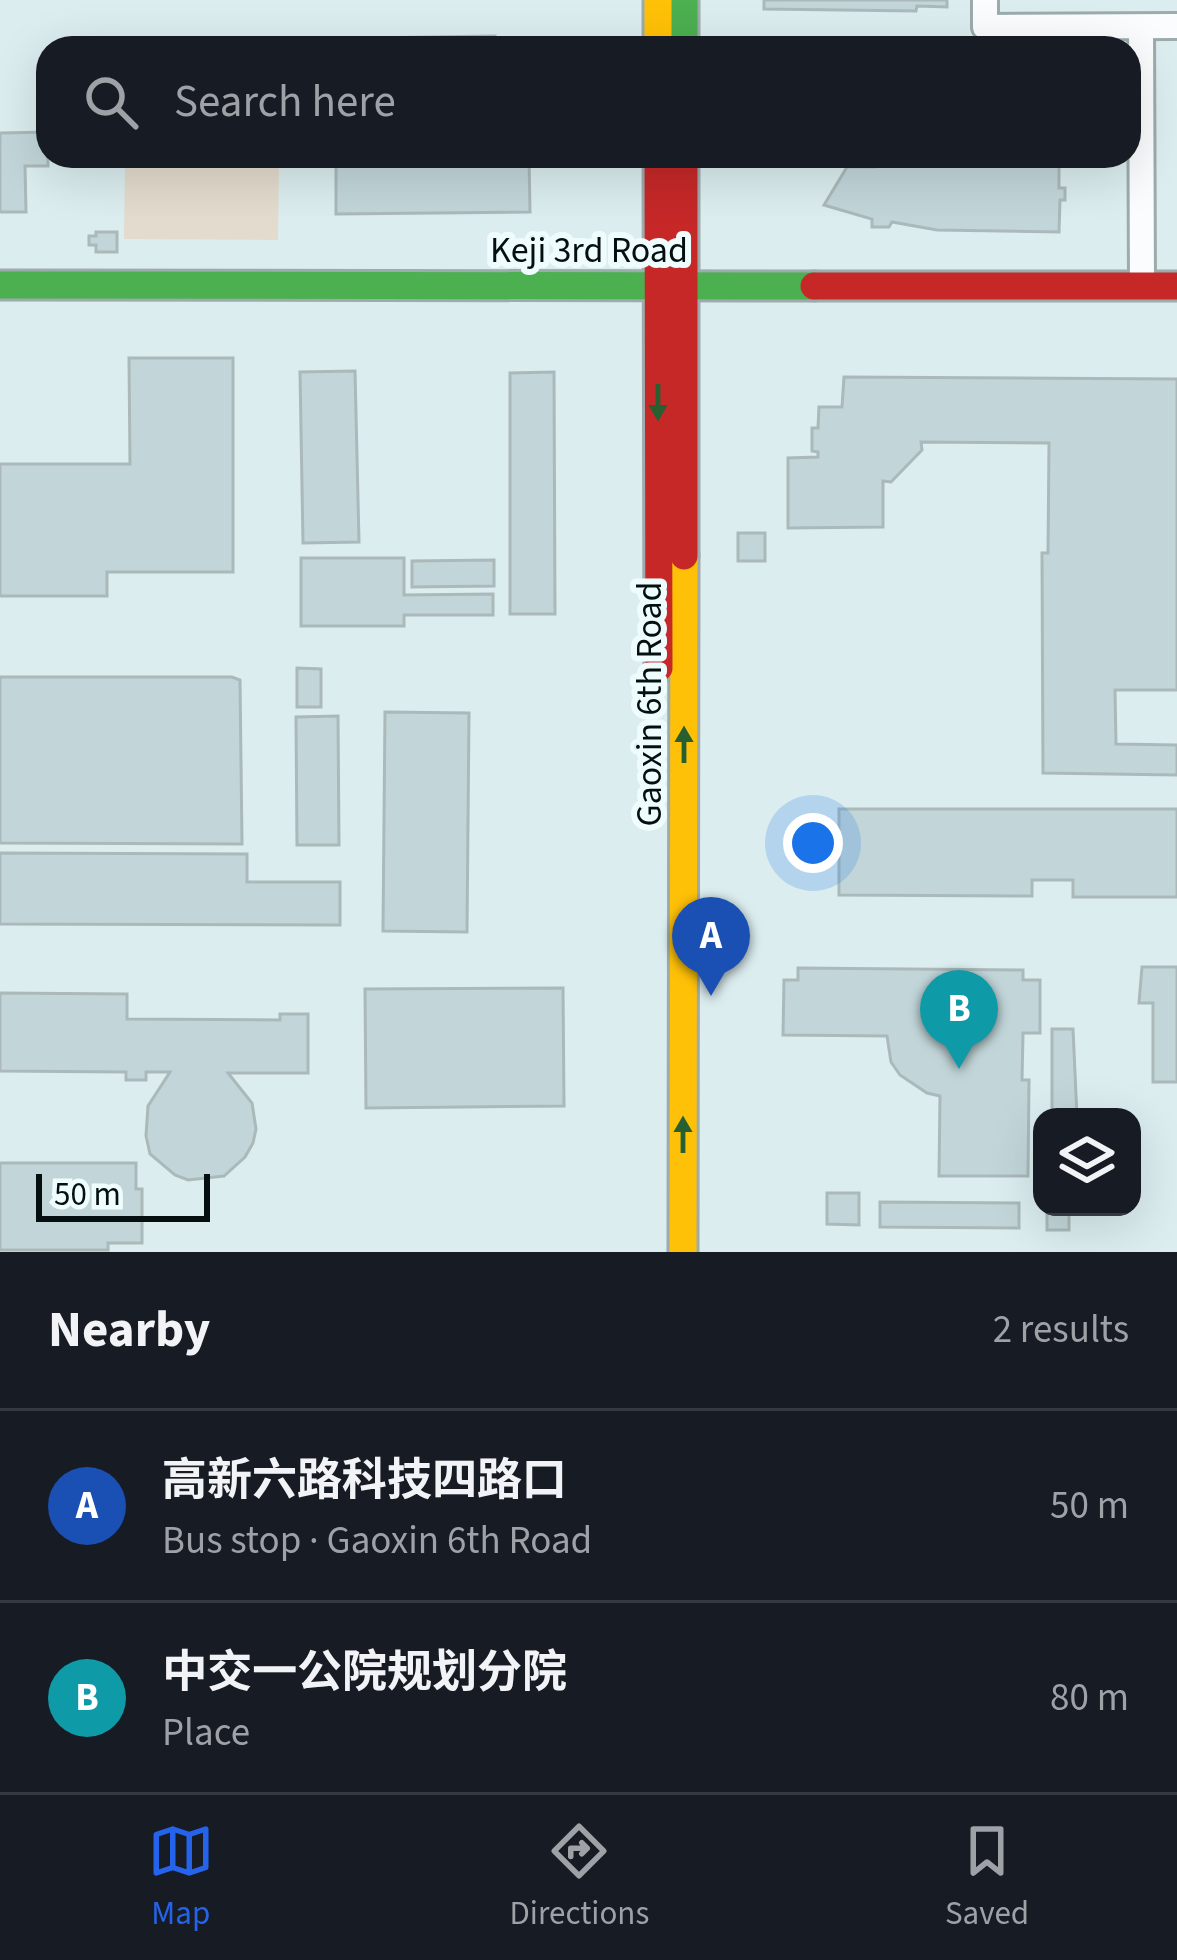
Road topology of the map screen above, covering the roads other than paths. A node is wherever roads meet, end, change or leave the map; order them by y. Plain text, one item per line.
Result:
1 (658, 0) edge
2 (684, 0) edge
3 (986, 0) edge
4 (1177, 26) edge
5 (1141, 27) junction
6 (658, 36) edge
7 (684, 36) edge
8 (659, 168) edge
9 (683, 168) edge
10 (0, 285) edge
11 (671, 285) junction
12 (1142, 286) junction
13 (1177, 286) edge
14 (659, 1252) edge
15 (683, 1252) edge

1 - 6 street
2 - 7 street
3 - 5 street
4 - 5 street
5 - 12 street
8 - 11 street, Gaoxin 6th Road
9 - 11 street, Gaoxin 6th Road
10 - 11 street, Keji 3rd Road
11 - 12 street, Keji 3rd Road
11 -> 14 street, Gaoxin 6th Road
15 -> 11 street, Gaoxin 6th Road
12 - 13 street, Keji 3rd Road

